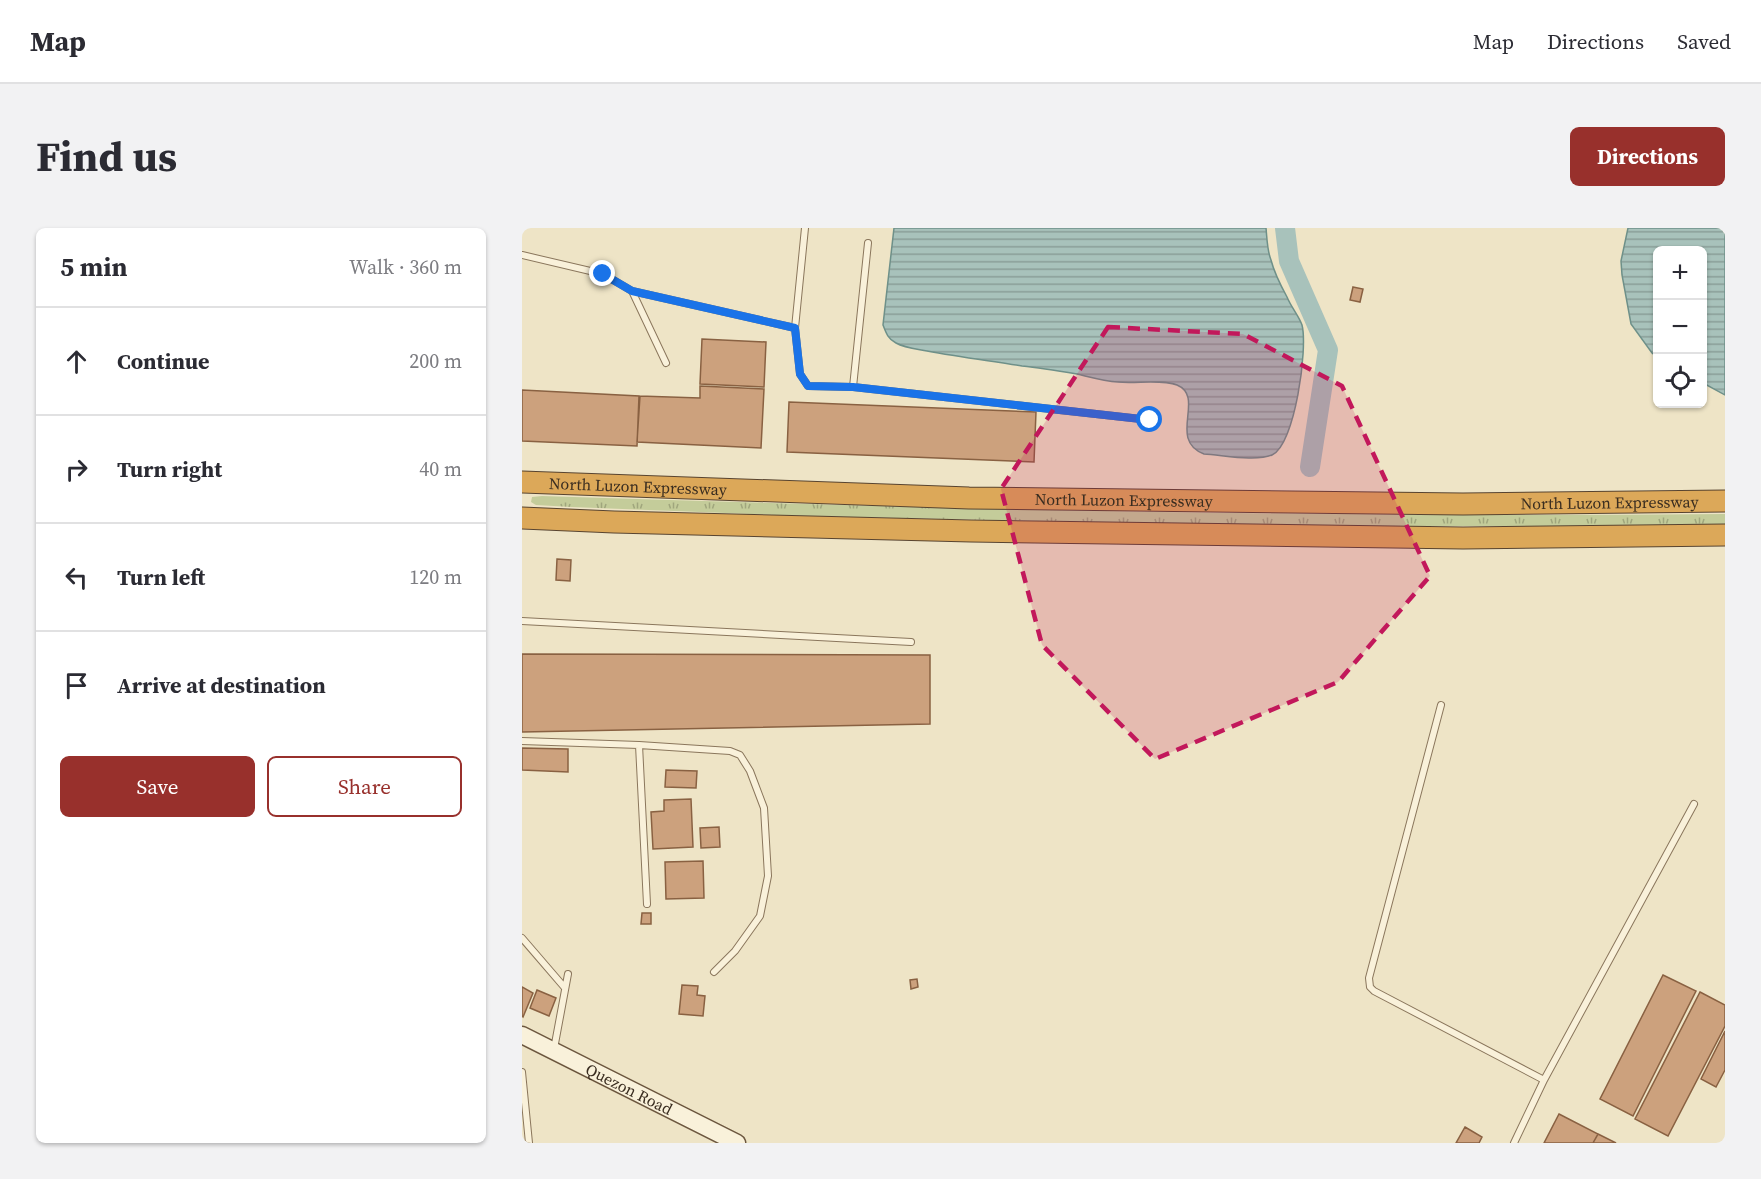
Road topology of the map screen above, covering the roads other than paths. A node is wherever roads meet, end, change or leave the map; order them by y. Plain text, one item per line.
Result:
1 (805, 228) edge
2 (868, 243) dead end
3 (522, 255) edge
4 (632, 291) junction
5 (795, 328) junction
6 (666, 363) dead end
7 (853, 387) junction
8 (1150, 420) dead end
9 (522, 474) edge
10 (522, 482) edge
11 (606, 486) junction
12 (1725, 501) edge
13 (522, 518) edge
14 (1725, 535) edge
15 (522, 621) edge
16 (911, 642) dead end
17 (1441, 705) dead end
18 (522, 741) edge
19 (639, 745) junction
20 (1694, 804) dead end
21 (647, 904) dead end
22 (522, 938) edge
23 (714, 972) dead end
24 (568, 974) dead end
25 (565, 988) junction
26 (522, 1035) edge
27 (522, 1047) edge
28 (554, 1050) junction
29 (522, 1072) edge
30 (1544, 1080) junction
31 (529, 1143) edge
32 (736, 1143) edge
33 (1514, 1143) edge

1 - 5 lane
2 - 7 lane
3 - 4 lane
4 - 5 lane
4 - 6 lane
5 - 7 lane
7 - 8 lane
9 - 11 highway
10 - 11 highway, North Luzon Expressway
11 - 12 highway, North Luzon Expressway
13 - 14 highway, North Luzon Expressway
15 - 16 lane
17 - 30 lane
18 - 19 lane
19 - 21 lane
19 - 23 lane
20 - 30 lane
22 - 25 lane
24 - 25 lane
25 - 28 lane
26 - 27 lane
26 - 28 main road, Quezon Road
28 - 32 main road, Quezon Road
29 - 31 lane
30 - 33 lane

